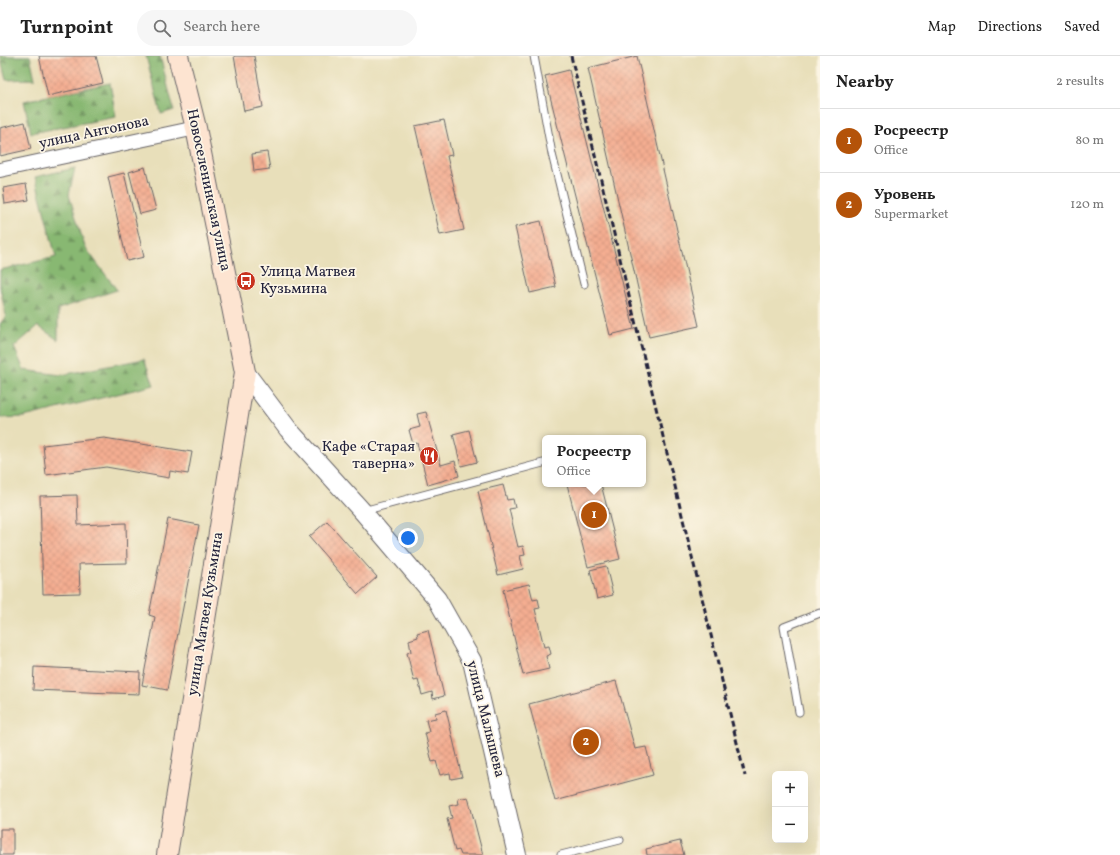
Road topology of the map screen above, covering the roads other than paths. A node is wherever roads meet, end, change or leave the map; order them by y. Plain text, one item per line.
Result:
1 (178, 56) edge
2 (534, 56) edge
3 (196, 128) junction
4 (0, 170) edge
5 (584, 284) dead end
6 (245, 372) junction
7 (542, 463) edge
8 (363, 512) junction
9 (820, 613) edge
10 (799, 712) dead end
11 (620, 840) dead end
12 (167, 855) edge
13 (517, 855) edge
14 (561, 855) edge

1 - 3 main road, Новоселенинская улица
2 - 5 lane
3 - 4 street, улица Антонова
3 - 6 main road, Новоселенинская улица
6 - 8 street, улица Малышева
6 - 12 main road, улица Матвея Кузьмина
7 - 8 lane
8 - 13 street, улица Малышева
9 - 10 lane
11 - 14 lane

